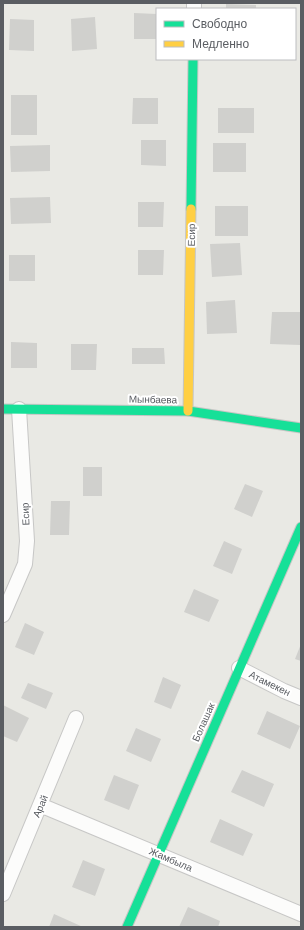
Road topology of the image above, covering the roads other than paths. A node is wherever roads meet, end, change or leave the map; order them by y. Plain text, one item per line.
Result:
1 (193, 60) edge
2 (3, 409) edge
3 (19, 409) junction
4 (188, 411) junction
5 (301, 428) edge
6 (301, 527) edge
7 (3, 615) edge
8 (239, 668) junction
9 (301, 698) edge
10 (76, 718) dead end
11 (40, 805) junction
12 (158, 854) junction
13 (3, 894) edge
14 (301, 914) edge
15 (127, 927) edge

1 - 4 street, Есир
2 - 3 street, Мынбаева
3 - 4 street, Мынбаева
3 - 7 street, Есир
4 - 5 street, Мынбаева
6 - 8 street, Болашак
8 - 9 street, Атамекен
8 - 12 street, Болашак
10 - 11 street, Арай
11 - 12 street, Жамбыла
11 - 13 street, Арай
12 - 14 street, Жамбыла
12 - 15 street, Болашак

